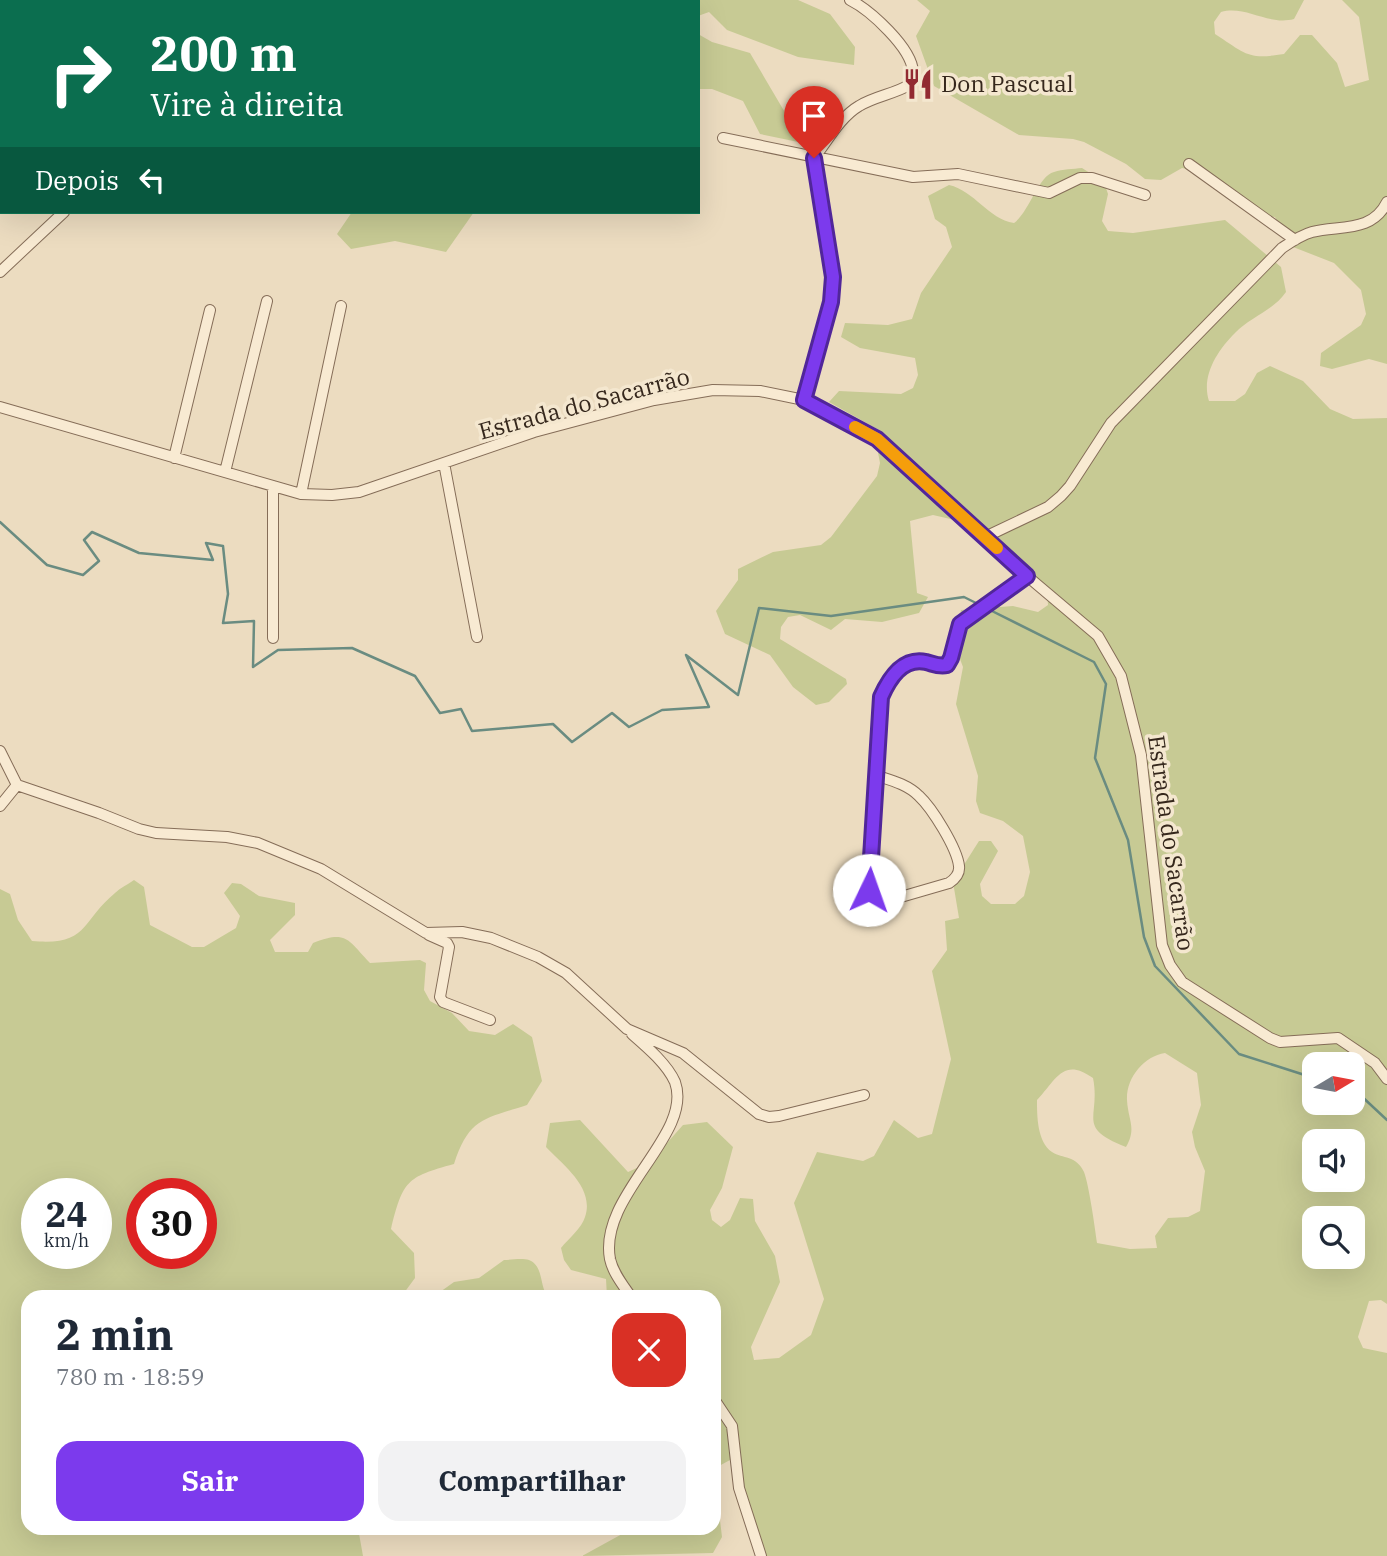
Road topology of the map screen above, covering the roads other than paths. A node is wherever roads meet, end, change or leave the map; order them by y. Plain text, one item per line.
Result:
1 (850, 0) edge
2 (723, 138) dead end
3 (814, 158) junction
4 (1189, 164) dead end
5 (1146, 195) dead end
6 (1387, 202) edge
7 (62, 214) edge
8 (1295, 240) junction
9 (0, 272) edge
10 (267, 302) dead end
11 (341, 306) dead end
12 (209, 310) dead end
13 (804, 400) junction
14 (0, 407) edge
15 (174, 458) junction
16 (444, 463) junction
17 (225, 472) junction
18 (273, 486) junction
19 (301, 494) junction
20 (985, 537) junction
21 (1027, 576) junction
22 (273, 638) dead end
23 (477, 638) dead end
24 (0, 751) edge
25 (875, 775) junction
26 (17, 785) junction
27 (0, 806) edge
28 (426, 933) junction
29 (490, 1020) dead end
30 (626, 1029) junction
31 (1387, 1079) edge
32 (864, 1096) dead end
33 (626, 1290) edge
34 (721, 1410) edge
35 (761, 1556) edge

1 - 3 street
2 - 3 street
3 - 5 street
3 - 13 street
4 - 8 street
6 - 8 street
7 - 9 street
8 - 20 street
10 - 17 street
11 - 19 street
12 - 15 street
13 - 16 street, Estrada do Sacarrão
13 - 20 street, Estrada do Sacarrão
14 - 15 street, Estrada do Sacarrão
15 - 17 street, Estrada do Sacarrão
16 - 19 street, Estrada do Sacarrão
16 - 23 street
17 - 18 street, Estrada do Sacarrão
18 - 19 street, Estrada do Sacarrão
18 - 22 street
20 - 21 street, Estrada do Sacarrão
21 - 25 street
21 - 31 street, Estrada do Sacarrão
24 - 26 street
25 - 25 street
26 - 27 street
26 - 28 street
28 - 29 street
28 - 30 street
30 - 32 street
30 - 33 street
34 - 35 street

